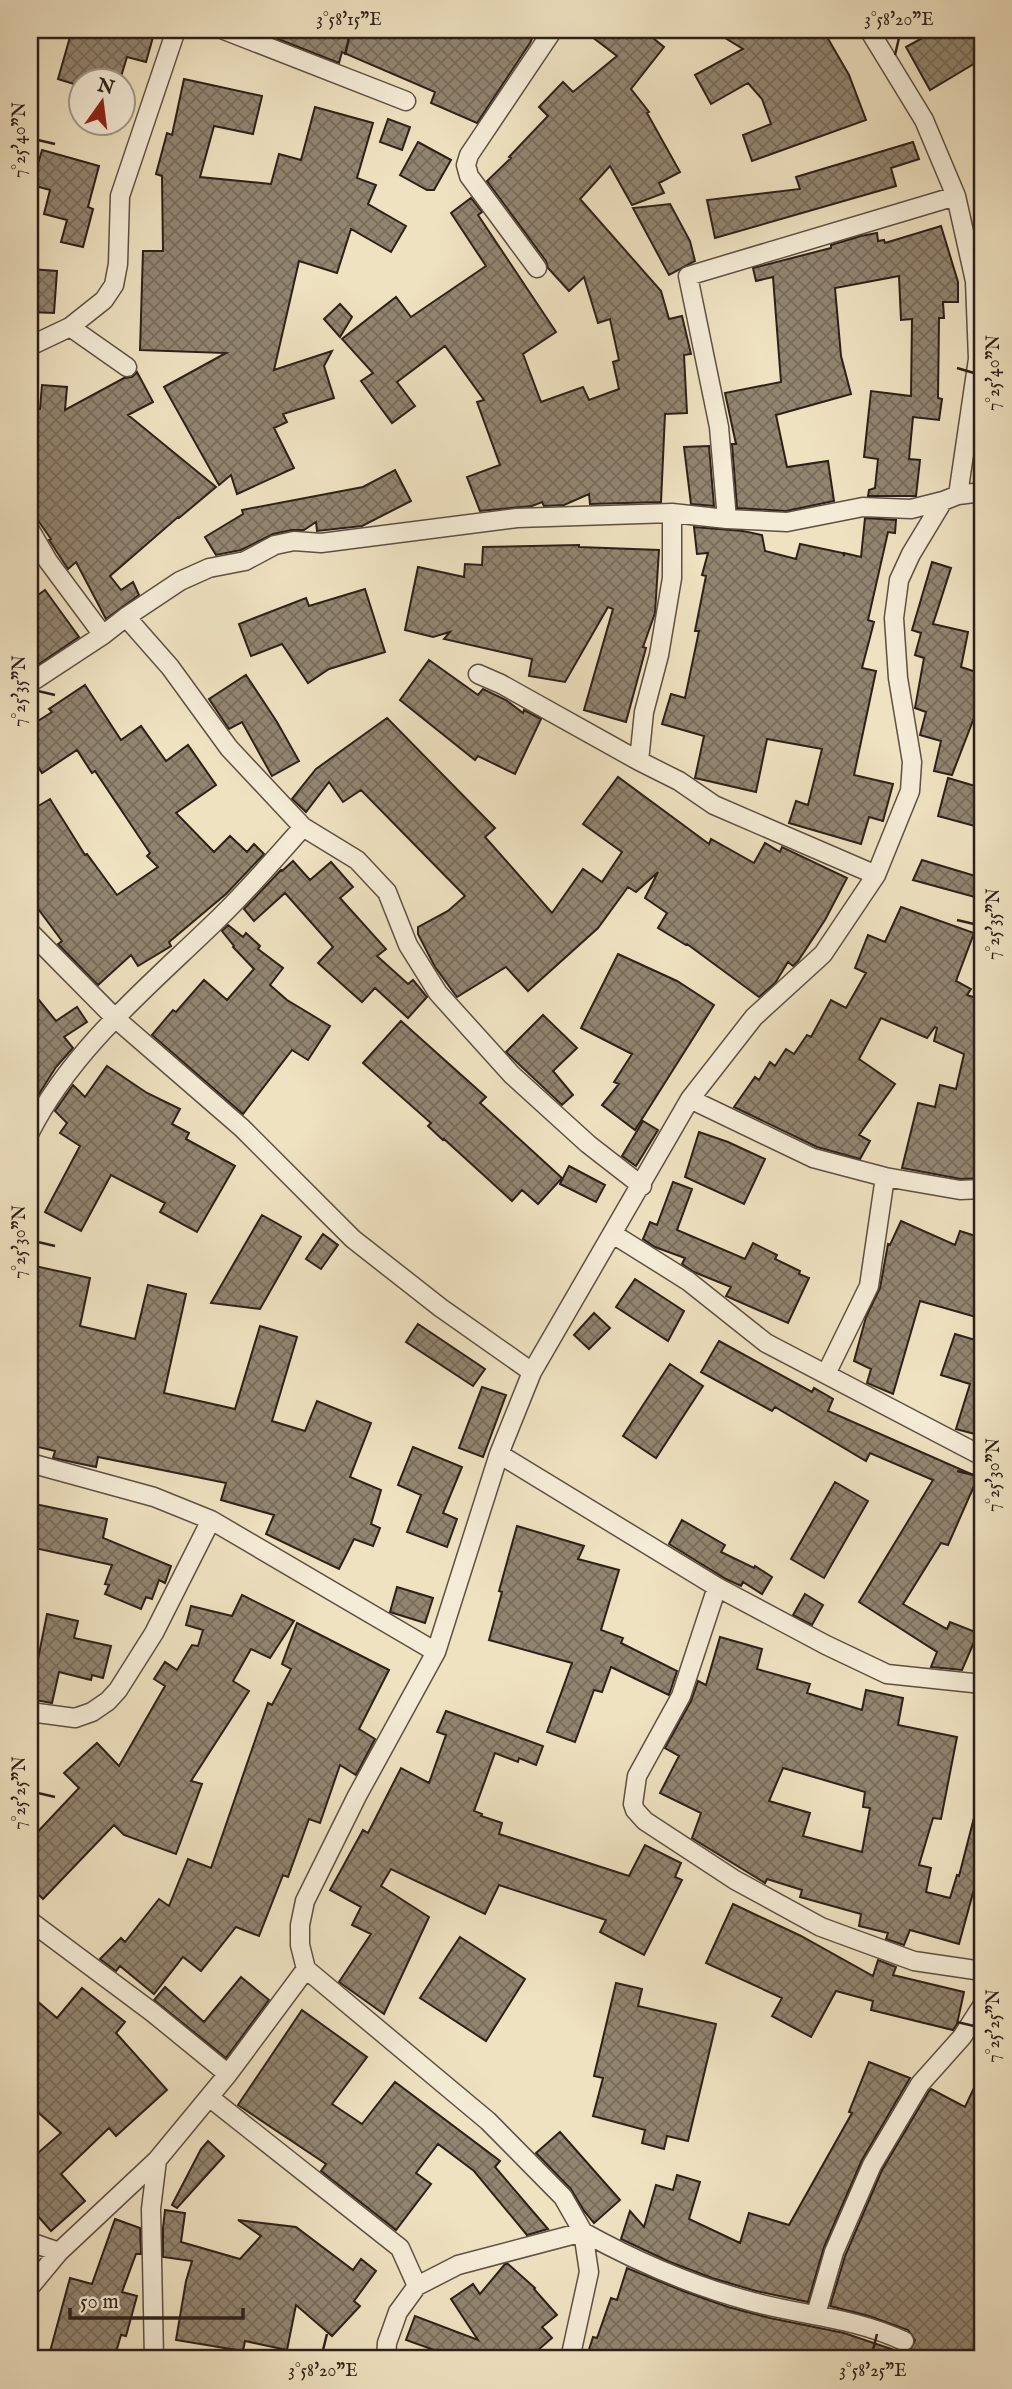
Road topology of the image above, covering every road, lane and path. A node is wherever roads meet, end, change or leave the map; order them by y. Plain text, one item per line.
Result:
1 (176, 30) edge
2 (224, 30) edge
3 (553, 30) edge
4 (869, 30) edge
5 (406, 102) dead end
6 (956, 196) junction
7 (537, 268) dead end
8 (70, 327) junction
9 (30, 346) edge
10 (127, 367) dead end
11 (982, 492) edge
12 (951, 498) junction
13 (672, 513) junction
14 (727, 519) junction
15 (30, 530) edge
16 (127, 617) junction
17 (103, 635) junction
18 (478, 674) dead end
19 (30, 683) edge
20 (639, 761) junction
21 (303, 827) junction
22 (876, 875) junction
23 (30, 932) edge
24 (115, 1018) junction
25 (690, 1099) junction
26 (30, 1132) edge
27 (884, 1177) junction
28 (642, 1186) junction
29 (982, 1189) edge
30 (613, 1234) junction
31 (532, 1372) junction
32 (826, 1374) junction
33 (499, 1454) junction
34 (982, 1456) edge
35 (30, 1463) edge
36 (211, 1520) junction
37 (716, 1587) junction
38 (436, 1651) junction
39 (982, 1684) edge
40 (30, 1712) edge
41 (30, 1921) edge
42 (306, 1969) junction
43 (982, 1971) edge
44 (982, 2006) edge
45 (228, 2074) junction
46 (209, 2096) junction
47 (157, 2160) junction
48 (583, 2232) junction
49 (30, 2242) edge
50 (59, 2252) junction
51 (417, 2286) junction
52 (30, 2287) edge
53 (816, 2314) junction
54 (904, 2340) dead end
55 (154, 2359) edge
56 (386, 2359) edge
57 (570, 2359) edge

1 - 8 street
2 - 5 street
3 - 7 street
4 - 6 street
6 - 12 street
6 - 14 street
8 - 9 street
8 - 10 street
11 - 12 street
12 - 14 street
12 - 22 street
13 - 14 street
13 - 16 street
13 - 20 street
15 - 17 street
16 - 17 street
16 - 21 street
17 - 19 street
18 - 20 street
20 - 22 street
21 - 24 street
21 - 28 street
22 - 25 street
23 - 24 street
24 - 26 street
24 - 31 street
25 - 27 street
25 - 28 street
27 - 29 street
27 - 32 street
28 - 30 street
30 - 31 street
30 - 32 street
31 - 33 street
32 - 34 street
33 - 37 street
33 - 38 street
35 - 36 street
36 - 38 street
36 - 40 street
37 - 39 street
37 - 43 street
38 - 42 street
41 - 45 street
42 - 45 street
42 - 48 street
44 - 53 street
45 - 46 street
46 - 47 street
46 - 51 street
47 - 50 street
47 - 55 street
48 - 51 street
48 - 53 street
48 - 57 street
49 - 50 street
50 - 52 street
51 - 56 street
53 - 54 street

